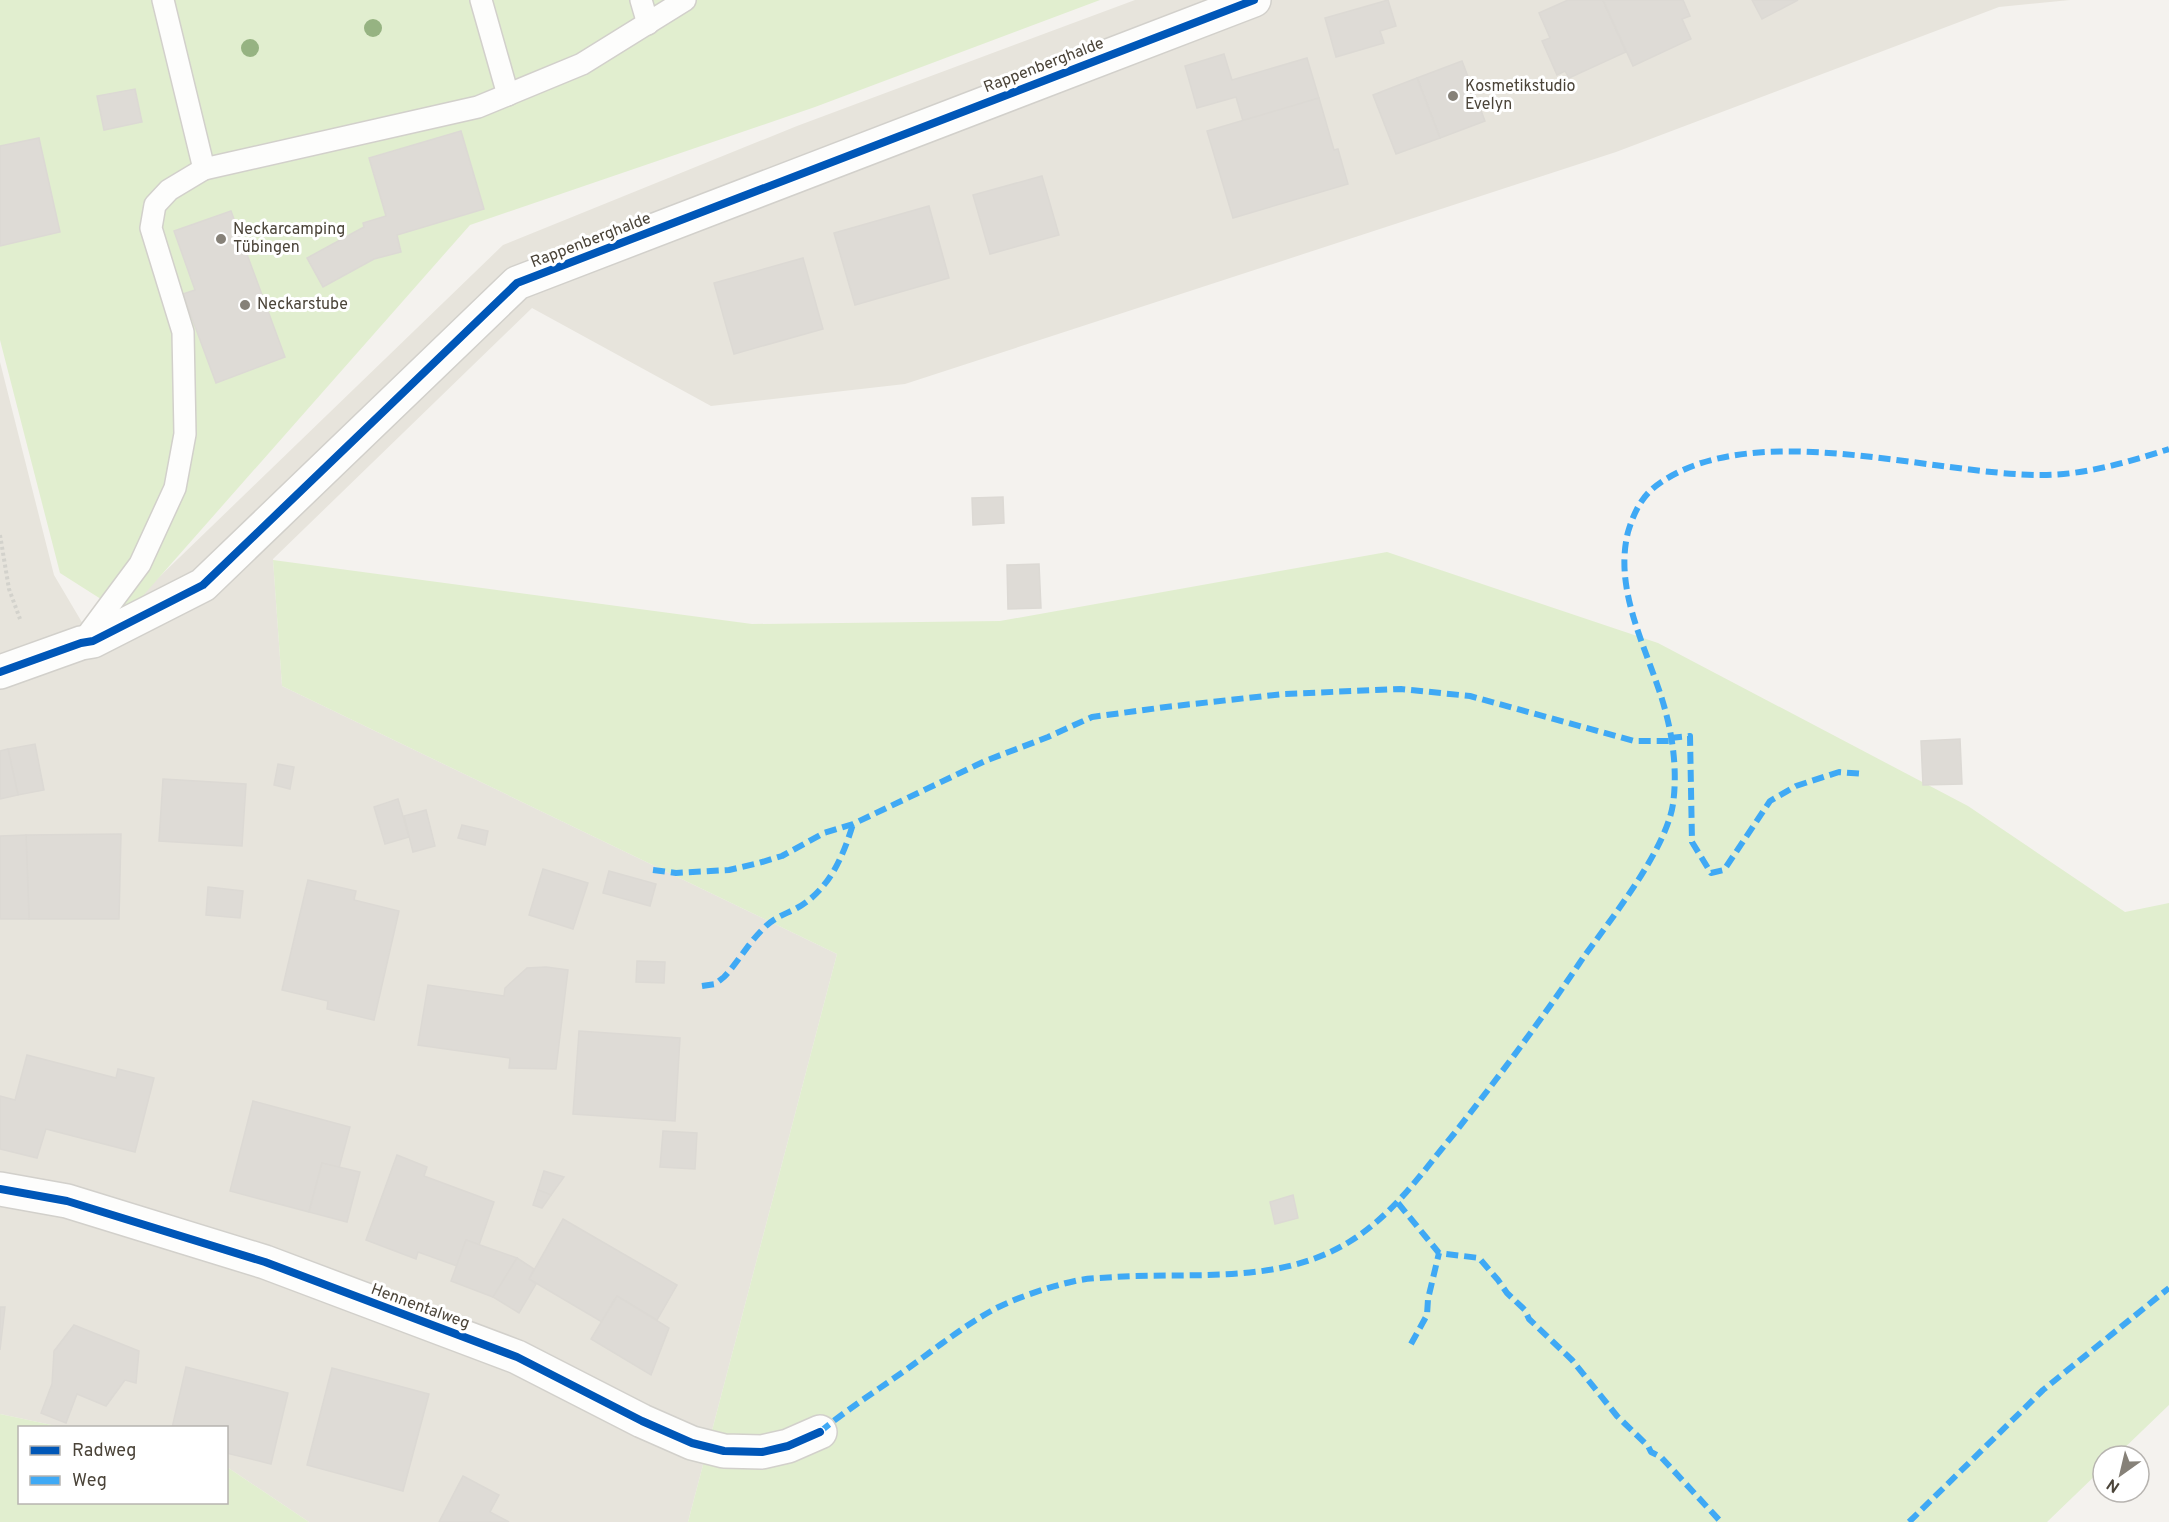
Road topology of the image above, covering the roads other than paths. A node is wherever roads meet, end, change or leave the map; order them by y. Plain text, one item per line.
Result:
1 (163, 0) edge
2 (481, 0) edge
3 (641, 0) edge
4 (685, 0) edge
5 (1254, 0) edge
6 (648, 24) junction
7 (508, 95) junction
8 (204, 169) junction
9 (81, 643) junction
10 (0, 672) edge
11 (0, 1189) edge
12 (820, 1432) dead end

1 - 8 lane
2 - 7 lane
3 - 6 lane
4 - 6 lane
5 - 9 street, Rappenberghalde
6 - 7 lane
7 - 8 lane
8 - 9 lane
9 - 10 street, Rappenberghalde
11 - 12 street, Hennentalweg

